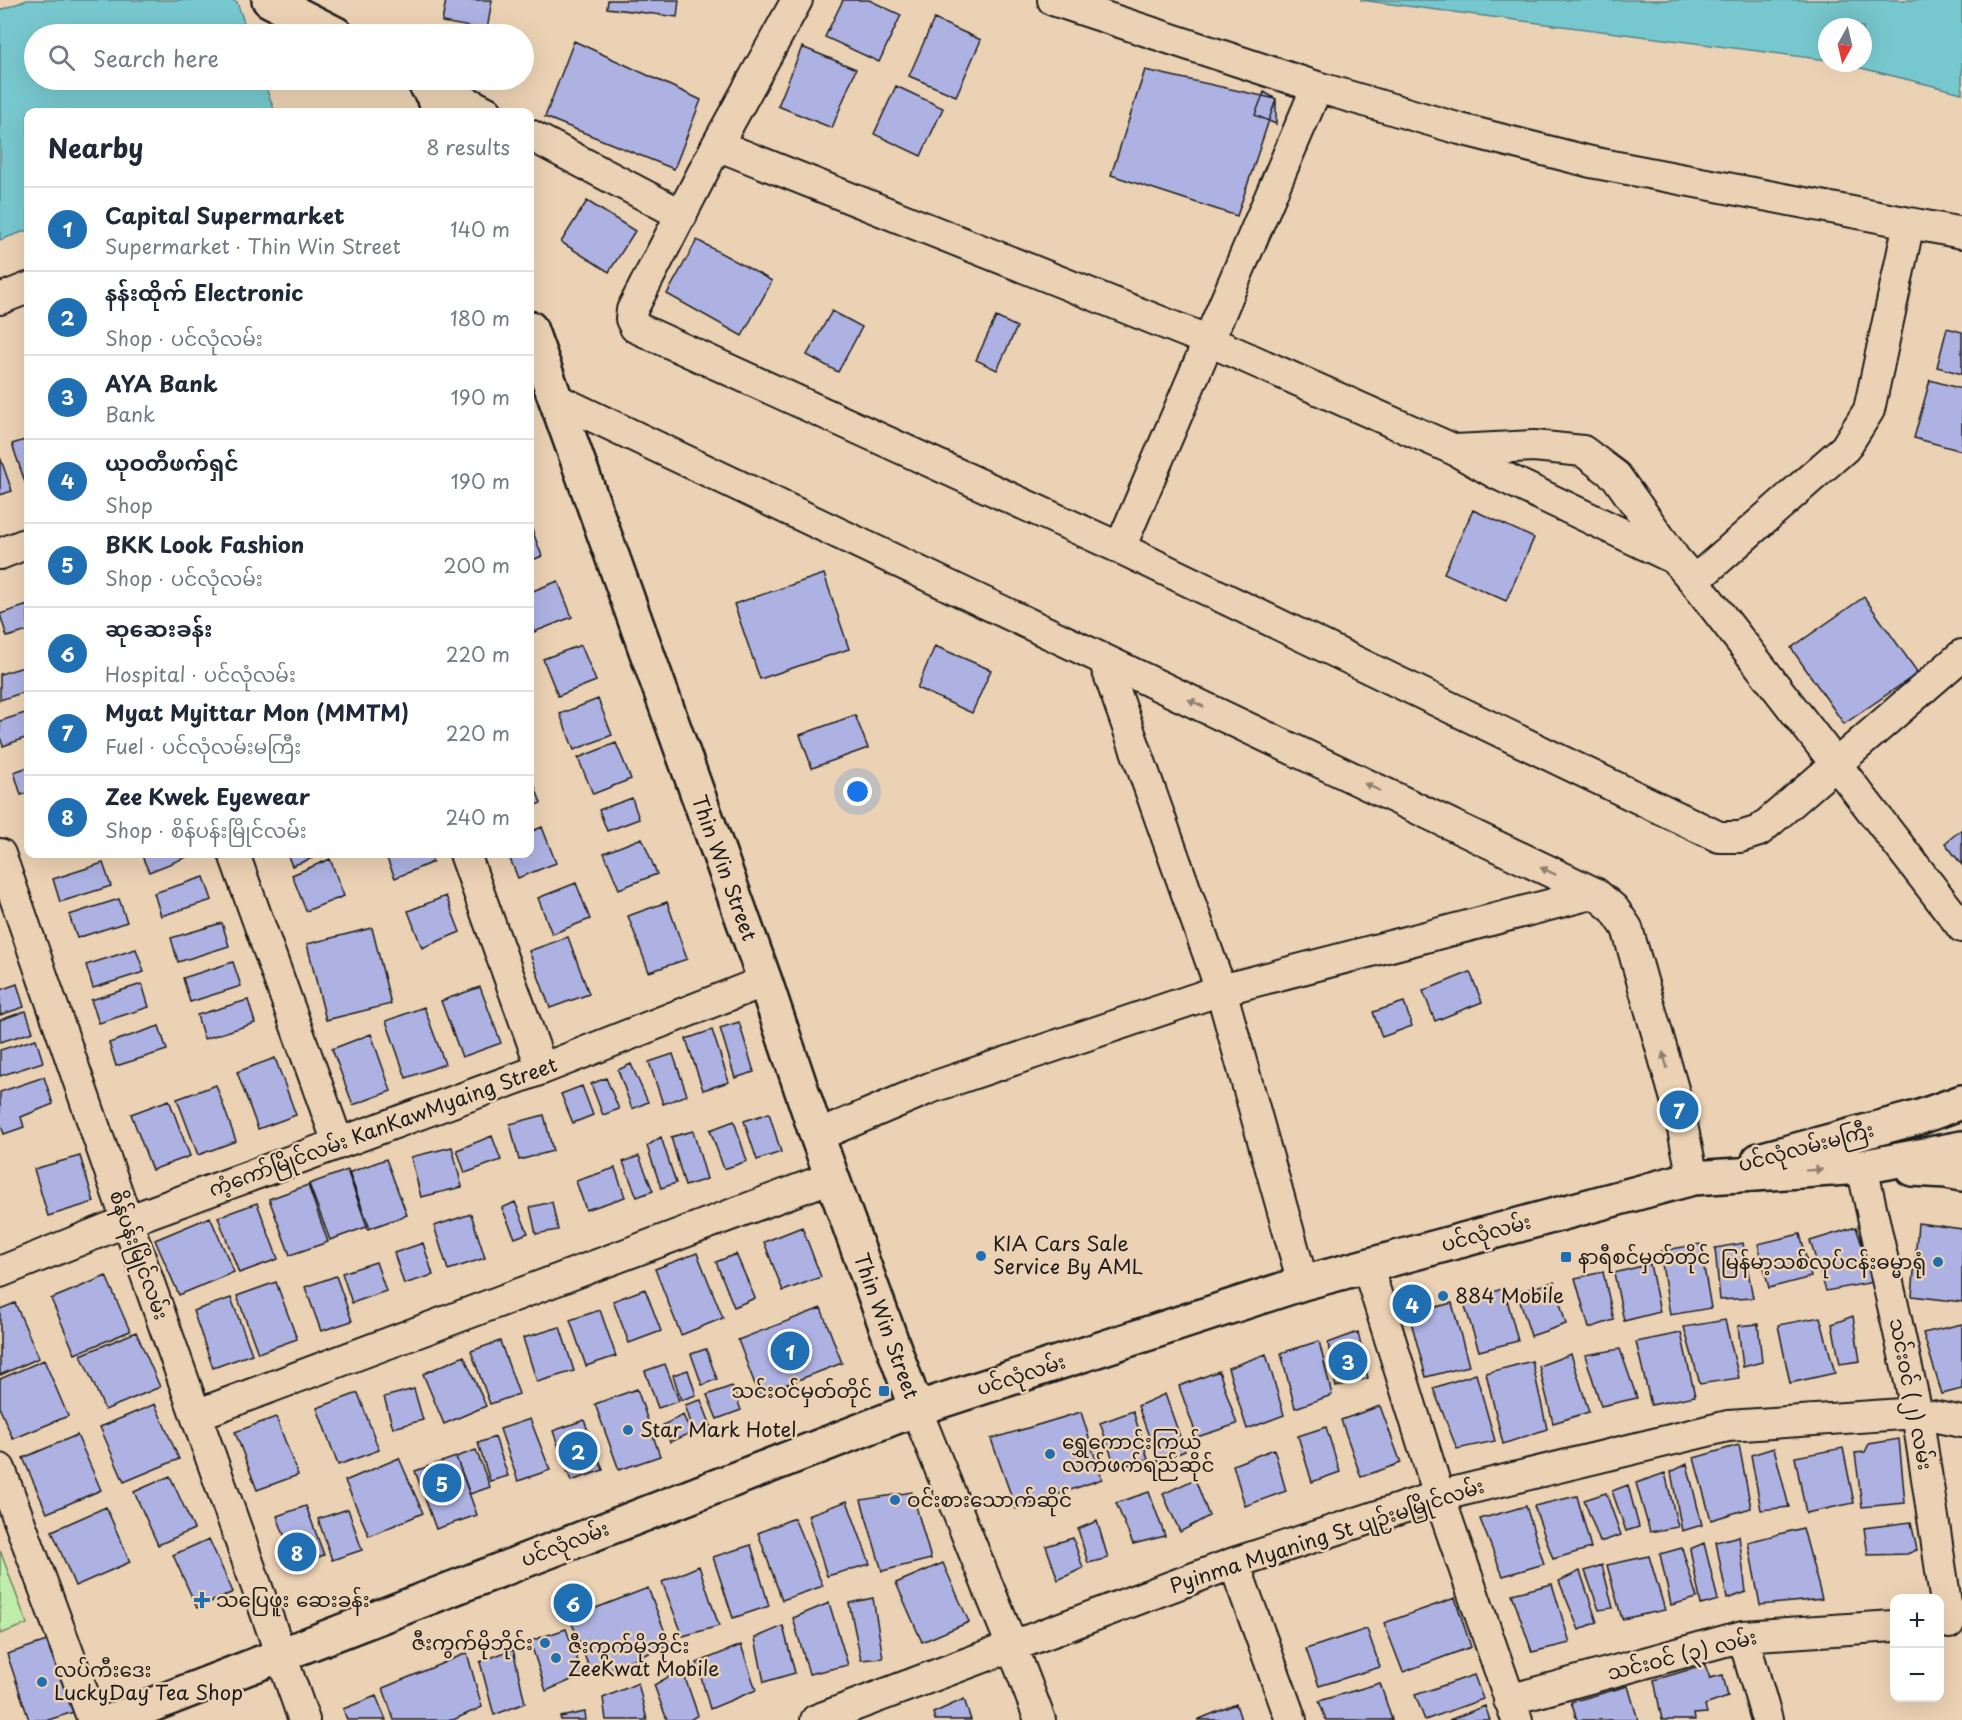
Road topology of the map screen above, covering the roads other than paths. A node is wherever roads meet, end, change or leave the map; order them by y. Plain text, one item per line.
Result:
1 (269, 0) edge
2 (797, 0) edge
3 (1053, 0) edge
4 (316, 24) edge
5 (1317, 87) junction
6 (429, 90) edge
7 (443, 90) edge
8 (440, 108) edge
9 (479, 108) edge
10 (534, 137) edge
11 (717, 145) junction
12 (682, 215) junction
13 (1909, 223) junction
14 (1962, 233) edge
15 (24, 290) edge
16 (0, 299) edge
17 (1209, 341) junction
18 (534, 351) edge
19 (554, 398) junction
20 (1455, 450) junction
21 (24, 545) edge
22 (1120, 548) junction
23 (0, 554) edge
24 (1674, 559) junction
25 (1694, 581) junction
26 (1962, 655) edge
27 (1104, 660) junction
28 (1836, 764) junction
29 (0, 854) edge
30 (235, 858) edge
31 (466, 858) edge
32 (1595, 893) junction
33 (1962, 927) edge
34 (765, 981) junction
35 (1221, 990) junction
36 (542, 1069) junction
37 (1962, 1102) edge
38 (1962, 1112) edge
39 (1920, 1117) junction
40 (817, 1136) junction
41 (338, 1143) junction
42 (1962, 1148) edge
43 (1862, 1167) junction
44 (1962, 1174) edge
45 (832, 1178) junction
46 (1693, 1178) junction
47 (127, 1221) junction
48 (1367, 1265) junction
49 (0, 1272) edge
50 (1303, 1283) junction
51 (916, 1409) junction
52 (1917, 1413) junction
53 (196, 1415) junction
54 (1962, 1422) edge
55 (0, 1469) edge
56 (1439, 1496) junction
57 (1234, 1563) junction
58 (1950, 1624) edge
59 (1890, 1626) edge
60 (1743, 1636) junction
61 (1012, 1646) junction
62 (280, 1654) junction
63 (1513, 1710) edge
64 (93, 1720) edge
65 (112, 1720) edge
66 (304, 1720) edge
67 (816, 1720) edge
68 (1040, 1720) edge
69 (1291, 1720) edge
70 (1767, 1720) edge

1 - 4 main road
2 - 11 street
3 - 5 street
5 - 13 street
5 - 17 street
6 - 8 main road
7 - 9 street
10 - 12 street
11 - 12 street
11 - 17 street
12 - 22 street
13 - 14 street
13 - 25 street
15 - 16 street
17 - 20 street
17 - 22 street
18 - 19 main road, Thin Win Street
19 - 27 street
19 - 34 main road, Thin Win Street
20 - 24 street
20 - 24 street
21 - 23 street
22 - 28 street
24 - 25 street
25 - 28 street
26 - 28 street
32 -> 27 street
27 - 35 street
28 - 33 street
29 - 47 street, စိန်ပန်းမြိုင်လမ်း
30 - 41 street
31 - 36 street
32 - 35 street
46 -> 32 street
34 - 36 street, ကံ့ကော်မြိုင်လမ်း KanKawMyaing Street
34 - 40 main road, Thin Win Street
35 - 40 street
35 - 50 street
36 - 41 street, ကံ့ကော်မြိုင်လမ်း KanKawMyaing Street
37 - 39 main road
38 - 39 main road
39 - 46 main road, ပင်လုံလမ်းမကြီး
40 - 45 main road, Thin Win Street
41 - 47 street, ကံ့ကော်မြိုင်လမ်း KanKawMyaing Street
42 - 43 main road, ပင်လုံလမ်း
43 - 44 main road
46 -> 43 main road, ပင်လုံလမ်း
43 - 52 street, သင်းဝင် (၂) လမ်း
45 - 51 main road, Thin Win Street
45 - 53 street
46 - 48 main road, ပင်လုံလမ်း
47 - 49 street, ကံ့ကော်မြိုင်လမ်း KanKawMyaing Street
47 - 53 street, စိန်ပန်းမြိုင်လမ်း
48 - 50 main road, ပင်လုံလမ်း
48 - 56 street
50 - 51 main road, ပင်လုံလမ်း
51 - 61 street
51 - 62 main road, ပင်လုံလမ်း
52 - 54 street, Pyinma Myaning St ပျဉ်းမမြိုင်လမ်း
52 - 56 street, Pyinma Myaning St ပျဉ်းမမြိုင်လမ်း
52 - 58 street, သင်းဝင် (၂) လမ်း
53 - 62 street, စိန်ပန်းမြိုင်လမ်း
55 - 64 street
56 - 57 street, Pyinma Myaning St ပျဉ်းမမြိုင်လမ်း
56 - 63 street
57 - 61 street, Pyinma Myaning St ပျဉ်းမမြိုင်လမ်း
57 - 69 street
59 - 60 street, သင်းဝင် (၃) လမ်း
60 - 63 street, သင်းဝင် (၃) လမ်း
60 - 70 street
61 - 67 street, Pyinma Myaning St ပျဉ်းမမြိုင်လမ်း
61 - 68 street
62 - 65 main road, ပင်လုံလမ်း
62 - 66 street, စိန်ပန်းမြိုင်လမ်း

